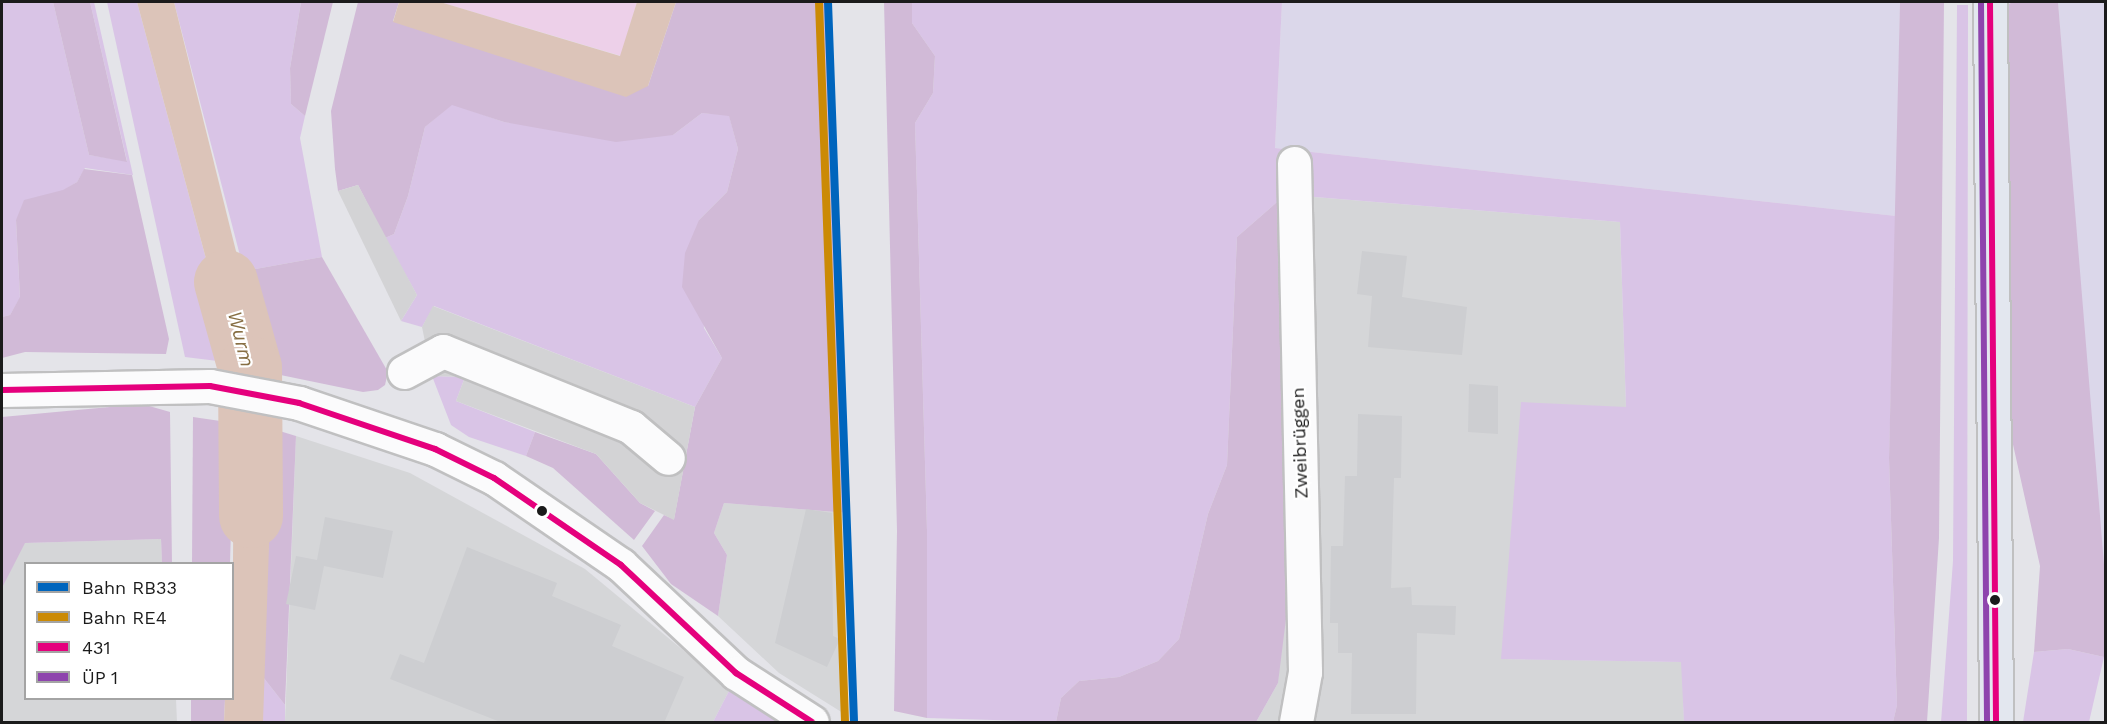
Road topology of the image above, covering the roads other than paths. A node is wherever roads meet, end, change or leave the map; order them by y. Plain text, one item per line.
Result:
1 (1990, 2) edge
2 (1294, 163) dead end
3 (404, 372) dead end
4 (2, 390) edge
5 (668, 458) dead end
6 (812, 723) edge
7 (1296, 723) edge
8 (1996, 723) edge

1 - 8 main road
2 - 7 street, Zweibrüggen
3 - 5 street
4 - 6 street

